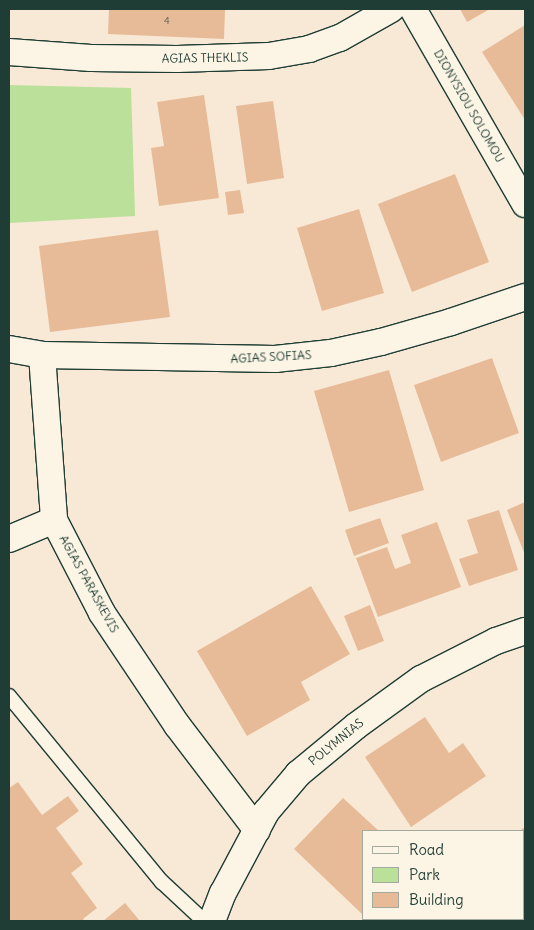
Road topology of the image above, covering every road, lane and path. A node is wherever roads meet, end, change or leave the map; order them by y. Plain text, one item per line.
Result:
1 (391, 9) edge
2 (413, 9) edge
3 (9, 52) edge
4 (525, 204) edge
5 (525, 297) edge
6 (9, 349) edge
7 (42, 356) junction
8 (54, 520) junction
9 (9, 540) edge
10 (525, 631) edge
11 (9, 696) edge
12 (257, 830) junction
13 (204, 921) edge
14 (212, 921) edge

1 - 3 street, AGIAS THEKLIS
2 - 4 street, DIONYSIOU SOLOMOU
5 - 7 street, AGIAS SOFIAS
6 - 7 street, AGIAS SOFIAS
7 - 8 street, AGIAS PARASKEVIS
8 - 9 street
8 - 12 street, AGIAS PARASKEVIS
10 - 12 street, POLYMNIAS
11 - 13 lane
12 - 14 street, POLYMNIAS

